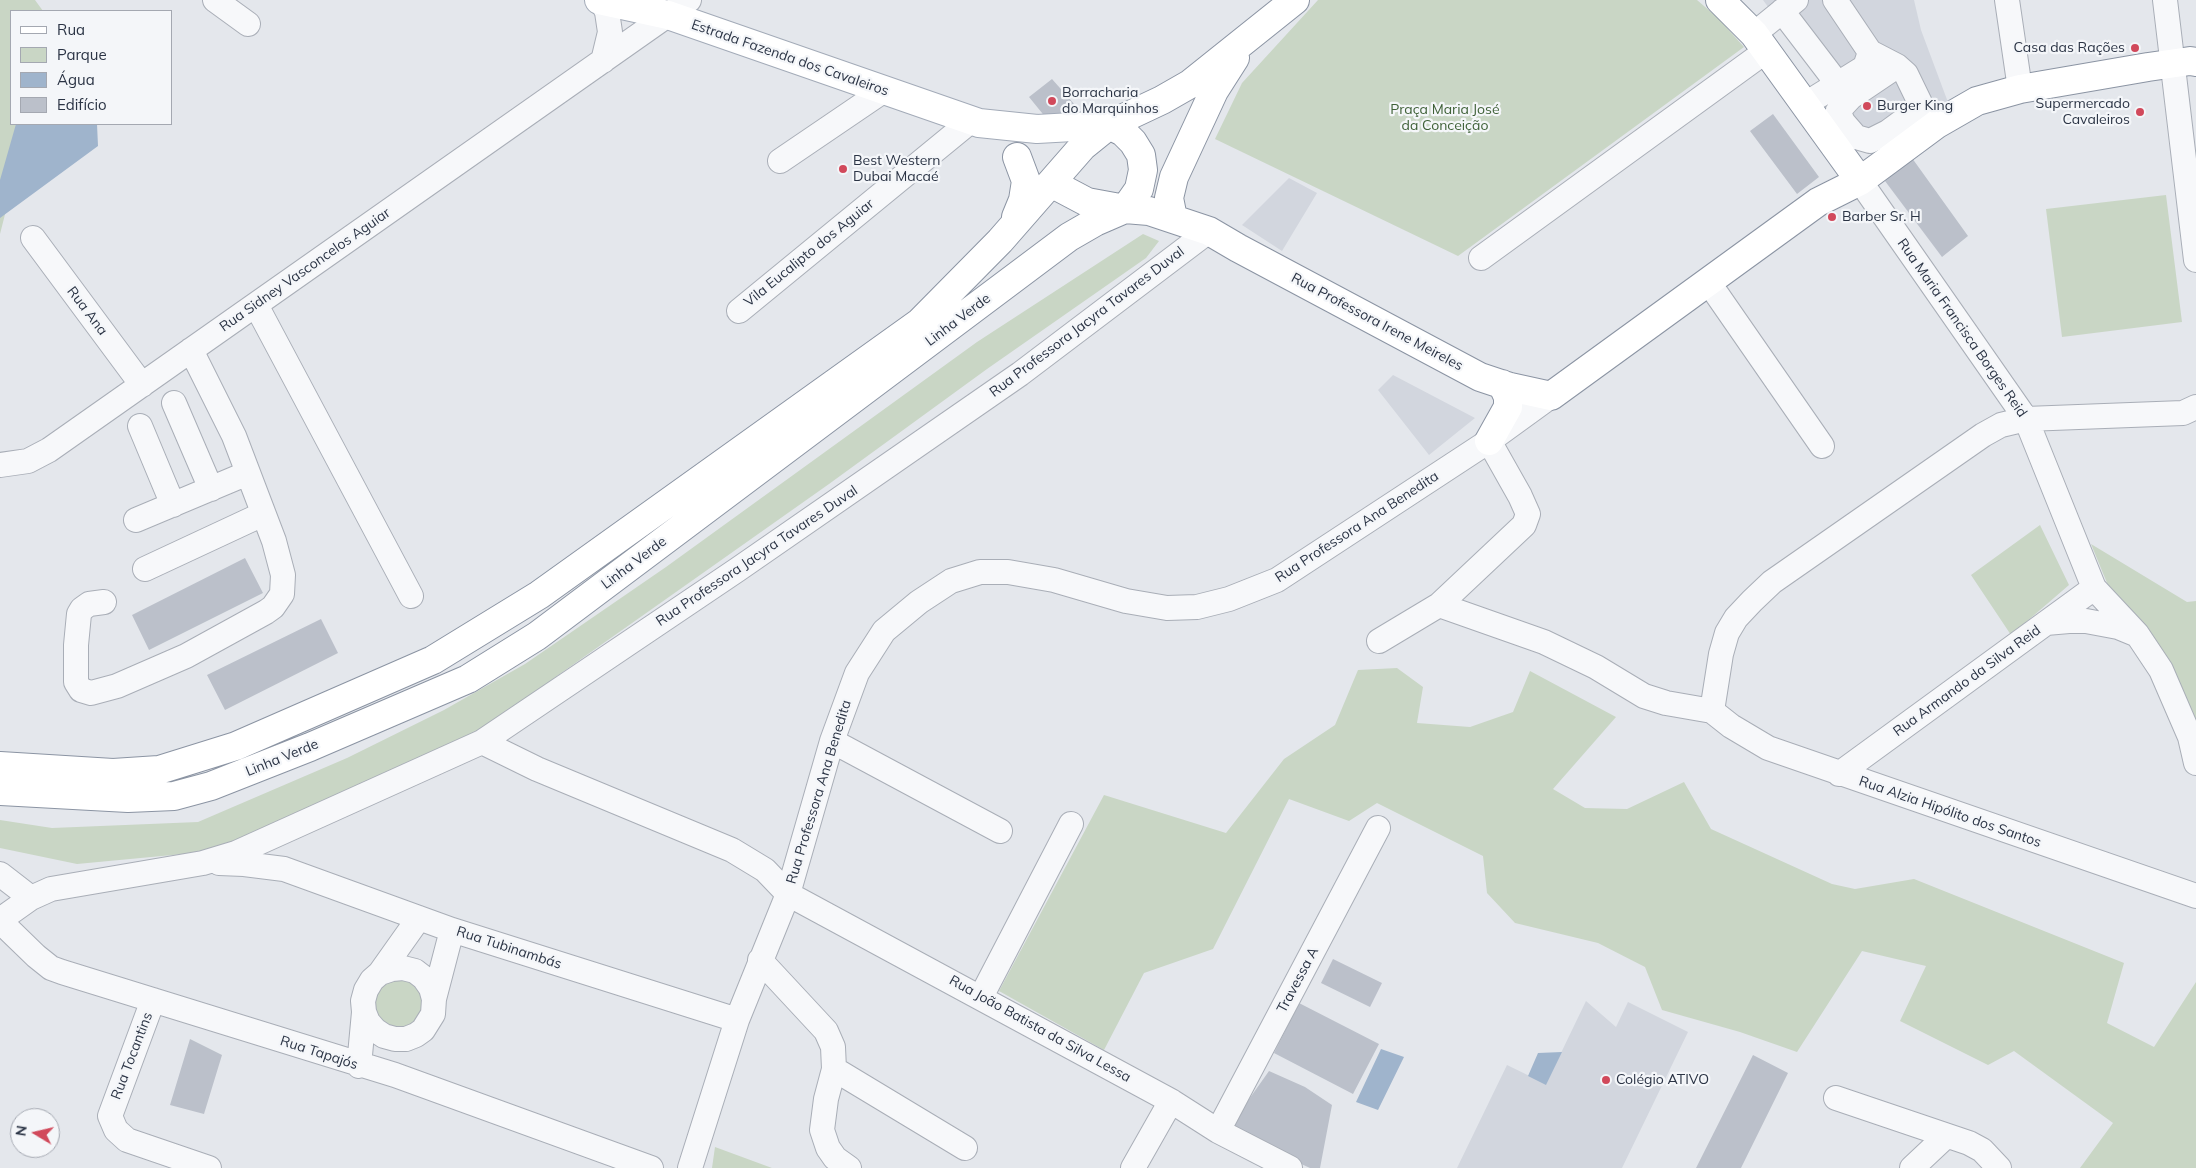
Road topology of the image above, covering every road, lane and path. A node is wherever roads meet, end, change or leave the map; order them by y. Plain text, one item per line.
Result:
1 (215, 0) edge
2 (600, 0) edge
3 (1295, 0) edge
4 (1720, 0) edge
5 (1834, 0) edge
6 (2007, 0) edge
7 (2165, 0) edge
8 (1789, 6) edge
9 (678, 7) edge
10 (248, 24) dead end
11 (1249, 39) junction
12 (1760, 43) junction
13 (1870, 52) junction
14 (603, 61) junction
15 (2184, 63) edge
16 (1897, 66) junction
17 (1837, 83) junction
18 (2020, 89) junction
19 (883, 91) junction
20 (1804, 105) junction
21 (975, 121) junction
22 (1109, 125) junction
23 (1834, 132) junction
24 (1018, 156) junction
25 (780, 161) dead end
26 (1860, 181) junction
27 (1051, 183) junction
28 (1818, 202) junction
29 (1125, 208) junction
30 (1173, 218) junction
31 (1210, 230) junction
32 (33, 238) dead end
33 (1000, 242) junction
34 (1482, 258) dead end
35 (2196, 260) edge
36 (1709, 283) junction
37 (256, 305) junction
38 (739, 311) dead end
39 (191, 350) junction
40 (1502, 384) junction
41 (142, 385) junction
42 (1551, 396) junction
43 (174, 403) dead end
44 (2196, 407) edge
45 (2026, 419) junction
46 (140, 426) dead end
47 (1489, 441) junction
48 (1822, 446) dead end
49 (0, 465) edge
50 (248, 474) junction
51 (211, 489) junction
52 (174, 505) junction
53 (263, 514) junction
54 (136, 520) dead end
55 (145, 569) dead end
56 (2094, 588) junction
57 (411, 596) dead end
58 (104, 602) dead end
59 (1439, 605) junction
60 (2045, 624) junction
61 (2137, 634) junction
62 (1378, 641) dead end
63 (1712, 710) junction
64 (832, 741) junction
65 (482, 742) junction
66 (2196, 763) edge
67 (0, 766) edge
68 (1839, 774) junction
69 (0, 791) edge
70 (1071, 824) dead end
71 (1378, 828) dead end
72 (1000, 830) dead end
73 (276, 834) junction
74 (203, 863) junction
75 (284, 869) junction
76 (0, 874) edge
77 (788, 894) junction
78 (2196, 896) edge
79 (31, 898) junction
80 (419, 918) junction
81 (0, 921) edge
82 (452, 930) junction
83 (760, 960) junction
84 (380, 973) junction
85 (981, 997) junction
86 (434, 999) junction
87 (153, 1000) junction
88 (364, 1012) junction
89 (737, 1020) junction
90 (416, 1035) junction
91 (359, 1066) junction
92 (834, 1069) junction
93 (394, 1075) junction
94 (1836, 1098) dead end
95 (1171, 1101) junction
96 (1218, 1131) junction
97 (1945, 1136) junction
98 (965, 1148) dead end
99 (209, 1168) edge
100 (651, 1168) edge
101 (690, 1168) edge
102 (849, 1168) edge
103 (1133, 1168) edge
104 (1290, 1168) edge
105 (1912, 1168) edge
106 (1999, 1168) edge

1 - 10 street
2 - 9 main road, Estrada Fazenda dos Cavaleiros
2 - 14 street
3 - 11 main road
4 - 12 main road, Rua Maria Francisca Borges Reid
5 - 13 street
6 - 18 street
7 - 15 street
8 - 12 street
8 - 17 street
9 - 14 street, Rua Sidney Vasconcelos Aguiar
9 - 19 main road, Estrada Fazenda dos Cavaleiros
11 - 22 main road
11 - 30 main road
12 - 20 main road, Rua Maria Francisca Borges Reid
12 - 34 street
13 - 16 street
13 - 17 street
14 - 37 street, Rua Sidney Vasconcelos Aguiar
15 - 18 main road, Rua Professora Ana Benedita
15 - 35 street
16 - 23 street
16 - 23 street
17 - 20 street
18 - 26 main road, Rua Professora Ana Benedita
19 - 21 main road, Estrada Fazenda dos Cavaleiros
19 - 25 street
20 - 23 main road, Rua Maria Francisca Borges Reid
21 - 22 main road, Estrada Fazenda dos Cavaleiros
21 - 24 main road, Estrada Fazenda dos Cavaleiros
21 - 38 street, Vila Eucalipto dos Aguiar
22 - 27 main road
22 - 29 main road
23 - 26 main road, Rua Maria Francisca Borges Reid
23 - 28 main road
24 - 27 main road, Estrada Fazenda dos Cavaleiros
24 - 33 main road
26 - 28 main road, Rua Professora Ana Benedita
26 - 45 street, Rua Maria Francisca Borges Reid
27 - 29 main road, Estrada Fazenda dos Cavaleiros
27 - 33 main road, Linha Verde
28 - 36 main road, Rua Professora Ana Benedita
29 - 30 main road
29 - 69 main road, Linha Verde
30 - 31 main road
31 - 40 main road, Rua Professora Irene Meireles
31 - 65 street, Rua Professora Jacyra Tavares Duval
32 - 41 street, Rua Ana
33 - 67 main road, Linha Verde
36 - 42 main road, Rua Professora Ana Benedita
36 - 48 street
37 - 39 street, Rua Sidney Vasconcelos Aguiar
37 - 57 street
39 - 41 street, Rua Sidney Vasconcelos Aguiar
39 - 50 street
40 - 42 main road, Rua Professora Irene Meireles
40 - 47 main road
41 - 49 street, Rua Sidney Vasconcelos Aguiar
42 - 47 street, Rua Professora Ana Benedita
43 - 51 street
44 - 45 street
45 - 56 street, Rua Maria Francisca Borges Reid
45 - 63 street
46 - 52 street
47 - 59 street
47 - 64 street, Rua Professora Ana Benedita
50 - 51 street
50 - 53 street
51 - 52 street
52 - 54 street
53 - 55 street
53 - 58 street
56 - 60 street, Rua Armando da Silva Reid
56 - 61 street, Rua Maria Francisca Borges Reid
59 - 62 street
59 - 63 street
60 - 61 street
60 - 68 street, Rua Armando da Silva Reid
61 - 66 street, Rua Maria Francisca Borges Reid
63 - 68 street, Rua Alzia Hipólito dos Santos
64 - 72 street
64 - 77 street, Rua Professora Ana Benedita
65 - 73 street, Rua Professora Jacyra Tavares Duval
65 - 77 street, Rua João Batista da Silva Lessa
68 - 78 street, Rua Alzia Hipólito dos Santos
70 - 85 street
71 - 96 street, Travessa A
73 - 74 street, Rua Professora Jacyra Tavares Duval
73 - 75 street
74 - 75 street, Rua Professora Jacyra Tavares Duval
74 - 79 street, Rua Professora Jacyra Tavares Duval
75 - 80 street, Rua Tubinambás
76 - 79 street
77 - 83 street, Rua Professora Ana Benedita
77 - 85 street, Rua João Batista da Silva Lessa
79 - 81 street, Rua Professora Jacyra Tavares Duval
80 - 82 street, Rua Tubinambás
80 - 84 street
81 - 87 street, Rua Tapajós
82 - 86 street
82 - 89 street, Rua Tubinambás
83 - 89 street, Rua Professora Ana Benedita
83 - 92 street
84 - 86 street
84 - 88 street
85 - 95 street, Rua João Batista da Silva Lessa
86 - 90 street
87 - 91 street, Rua Tapajós
87 - 99 street, Rua Tocantins
88 - 90 street
88 - 91 street
89 - 101 street, Rua Professora Ana Benedita
90 - 93 street
91 - 93 street, Rua Tapajós
92 - 98 street
92 - 102 street
93 - 100 street, Rua Tapajós
94 - 97 street
95 - 96 street, Rua João Batista da Silva Lessa
95 - 103 street
96 - 104 street, Rua João Batista da Silva Lessa
97 - 105 street
97 - 106 street

